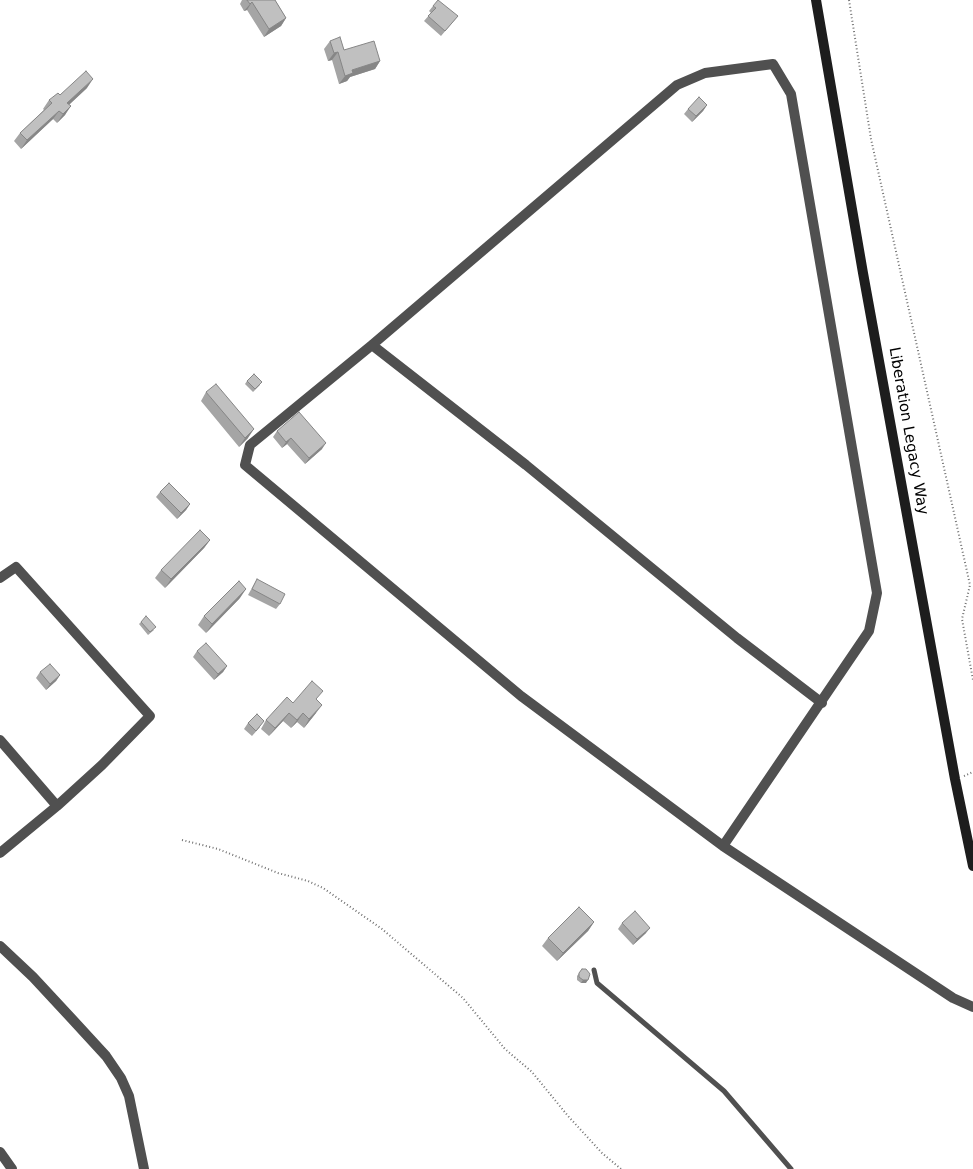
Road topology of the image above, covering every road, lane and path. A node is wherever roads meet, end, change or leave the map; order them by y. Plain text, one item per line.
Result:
1 (816, 0) edge
2 (849, 0) edge
3 (372, 345) junction
4 (0, 578) edge
5 (973, 680) edge
6 (822, 703) junction
7 (0, 740) edge
8 (57, 806) junction
9 (182, 840) dead end
10 (722, 846) junction
11 (0, 853) edge
12 (973, 866) edge
13 (0, 946) edge
14 (594, 970) dead end
15 (973, 1006) edge
16 (0, 1152) edge
17 (12, 1169) edge
18 (144, 1169) edge
19 (621, 1169) edge
20 (792, 1169) edge

1 - 12 main road, Liberation Legacy Way
2 - 5 path
3 - 6 street
3 - 6 street
3 - 10 street
4 - 8 street
6 - 10 street
7 - 8 street
8 - 11 street
9 - 19 path
10 - 15 street
13 - 18 street
14 - 20 lane
16 - 17 street

